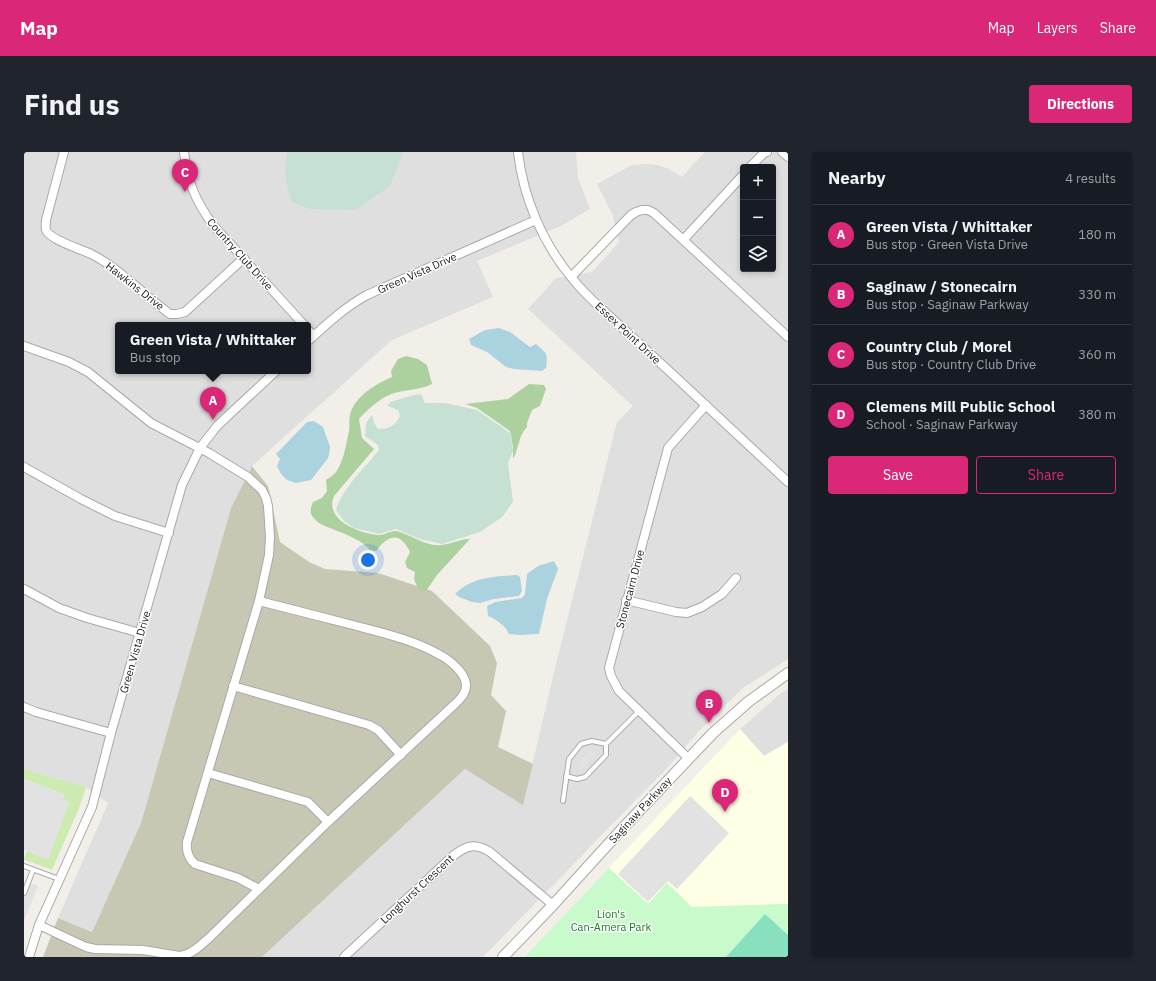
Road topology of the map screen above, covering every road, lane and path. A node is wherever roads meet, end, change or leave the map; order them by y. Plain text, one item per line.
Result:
1 (64, 152) edge
2 (184, 152) edge
3 (518, 152) edge
4 (767, 152) edge
5 (782, 152) edge
6 (788, 157) edge
7 (753, 164) edge
8 (740, 178) edge
9 (536, 220) junction
10 (684, 239) junction
11 (244, 258) junction
12 (571, 277) junction
13 (301, 322) edge
14 (311, 335) edge
15 (788, 337) edge
16 (24, 346) edge
17 (273, 374) edge
18 (706, 405) junction
19 (200, 448) junction
20 (24, 467) edge
21 (788, 482) edge
22 (169, 533) junction
23 (736, 578) dead end
24 (24, 589) edge
25 (626, 600) junction
26 (258, 601) junction
27 (140, 633) junction
28 (788, 673) edge
29 (233, 686) junction
30 (24, 707) edge
31 (639, 711) junction
32 (111, 733) junction
33 (606, 744) junction
34 (401, 755) junction
35 (688, 758) junction
36 (208, 773) junction
37 (566, 776) junction
38 (563, 801) dead end
39 (328, 822) junction
40 (24, 866) edge
41 (33, 870) junction
42 (60, 880) junction
43 (259, 889) junction
44 (24, 893) edge
45 (553, 905) junction
46 (39, 925) junction
47 (30, 957) edge
48 (344, 957) edge
49 (502, 957) edge

1 - 11 street, Hawkins Drive
2 - 11 street, Country Club Drive
3 - 9 street, Essex Point Drive
4 - 7 street
5 - 6 street
8 - 10 street
9 - 12 street, Essex Point Drive
9 - 14 street, Green Vista Drive
10 - 12 street
10 - 15 street
11 - 13 street, Country Club Drive
12 - 18 street, Essex Point Drive
16 - 19 street
17 - 19 street, Green Vista Drive
18 - 21 street, Essex Point Drive
18 - 25 street, Stonecairn Drive
19 - 22 street, Green Vista Drive
19 - 26 street
20 - 22 street
22 - 27 street, Green Vista Drive
23 - 25 street
24 - 27 street
25 - 31 street, Stonecairn Drive
26 - 29 street
26 - 34 street
27 - 32 street, Green Vista Drive
28 - 35 street, Saginaw Parkway
29 - 34 street
29 - 36 street
30 - 32 street
31 - 33 lane
31 - 35 street, Stonecairn Drive
32 - 42 street, Green Vista Drive
33 - 37 lane
33 - 37 lane
34 - 39 street
35 - 45 street, Saginaw Parkway
36 - 39 street
36 - 43 street
37 - 38 lane
39 - 43 street
40 - 41 lane
41 - 42 lane
41 - 44 lane
42 - 46 street, Green Vista Drive
43 - 46 street
45 - 48 street, Longhurst Crescent
45 - 49 street, Saginaw Parkway
46 - 47 street, Green Vista Drive

